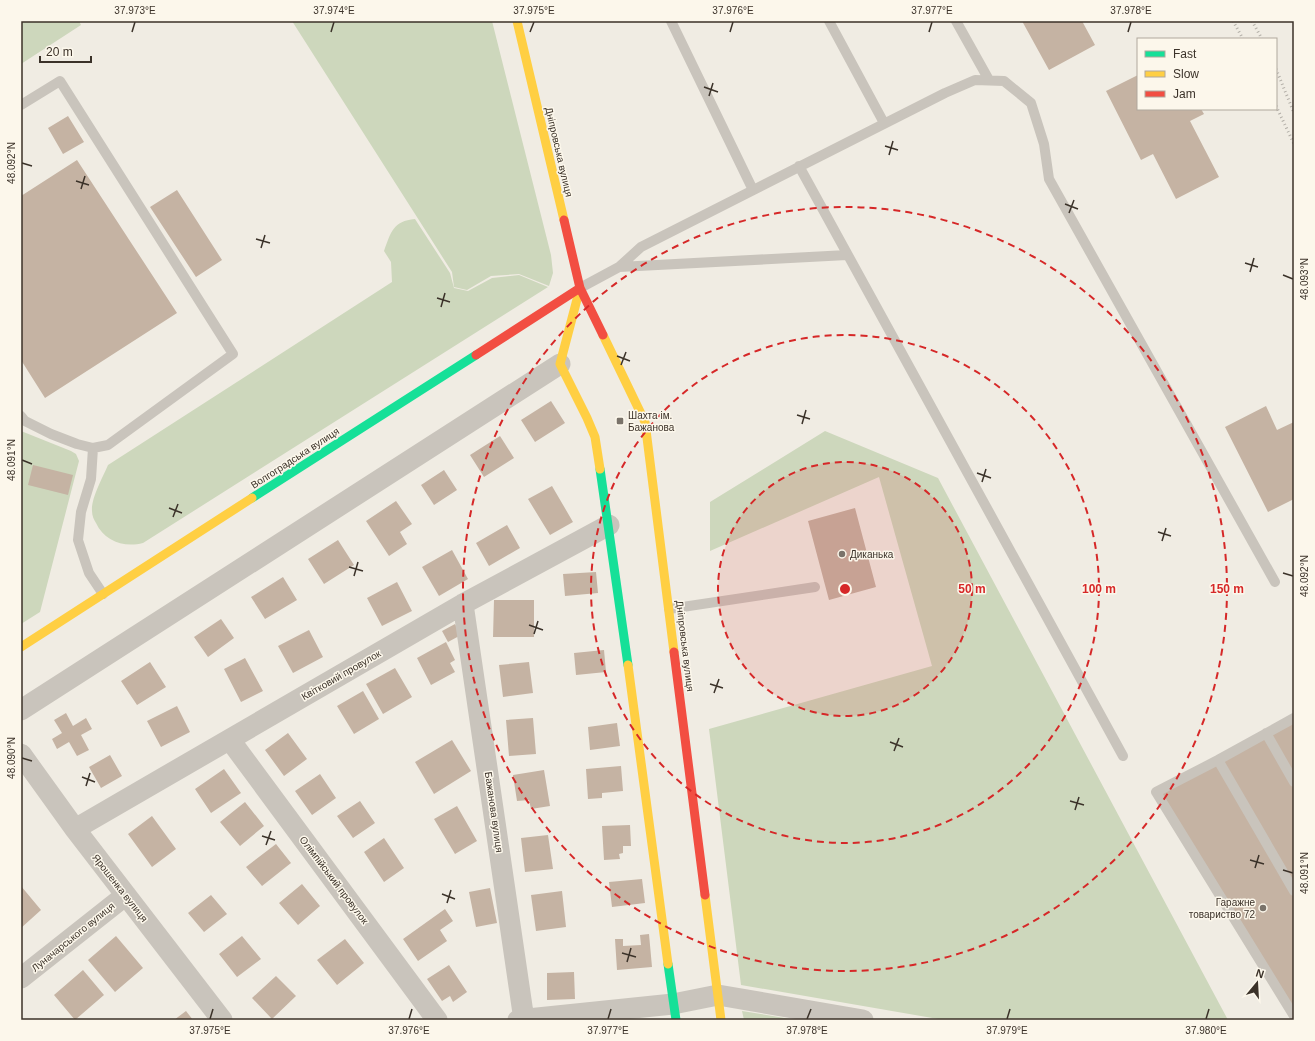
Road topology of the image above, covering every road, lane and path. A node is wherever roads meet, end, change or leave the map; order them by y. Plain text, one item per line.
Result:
1 (517, 21) edge
2 (671, 21) edge
3 (829, 21) edge
4 (956, 21) edge
5 (989, 80) junction
6 (21, 105) edge
7 (884, 123) junction
8 (799, 166) junction
9 (753, 190) junction
10 (847, 254) junction
11 (620, 267) junction
12 (580, 288) junction
13 (560, 364) junction
14 (21, 416) edge
15 (93, 448) junction
16 (609, 525) junction
17 (1275, 582) dead end
18 (815, 587) dead end
19 (103, 594) junction
20 (463, 604) junction
21 (669, 609) junction
22 (21, 647) edge
23 (21, 710) edge
24 (1294, 718) edge
25 (1266, 733) junction
26 (230, 740) junction
27 (21, 754) edge
28 (1122, 756) dead end
29 (1218, 760) junction
30 (1294, 782) edge
31 (75, 829) junction
32 (1294, 891) edge
33 (126, 895) junction
34 (21, 978) edge
35 (718, 995) junction
36 (674, 1012) edge
37 (1294, 1016) edge
38 (222, 1020) edge
39 (437, 1020) edge
40 (522, 1020) edge
41 (721, 1020) edge
42 (863, 1020) edge

1 - 12 street, Дніпровська вулиця
2 - 9 lane
3 - 7 lane
4 - 5 lane
5 - 7 lane
5 - 17 lane
6 - 15 lane
7 - 8 lane
8 - 9 lane
8 - 10 lane
9 - 11 lane
10 - 11 lane
10 - 28 lane
11 - 12 lane
12 - 13 street, Дніпровська вулиця
12 - 19 street, Волгоградська вулиця
12 - 21 street, Дніпровська вулиця
13 - 16 street
13 - 23 street
14 - 15 lane
15 - 19 lane
16 - 20 street, Квітковий провулок
16 - 36 street
18 - 21 lane
19 - 22 street, Волгоградська вулиця
20 - 26 street, Квітковий провулок
20 - 40 street, Бажанова вулиця
21 - 35 street, Дніпровська вулиця
24 - 25 lane
25 - 29 lane
25 - 30 lane
26 - 31 street, Квітковий провулок
26 - 39 street, Олімпійський провулок
27 - 31 street, Ярошенка вулиця
29 - 32 lane
29 - 37 lane
31 - 33 street, Ярошенка вулиця
33 - 34 street, Луначарського вулиця
33 - 38 street, Ярошенка вулиця
35 - 36 street
35 - 41 street, Дніпровська вулиця
35 - 42 street
36 - 40 street

